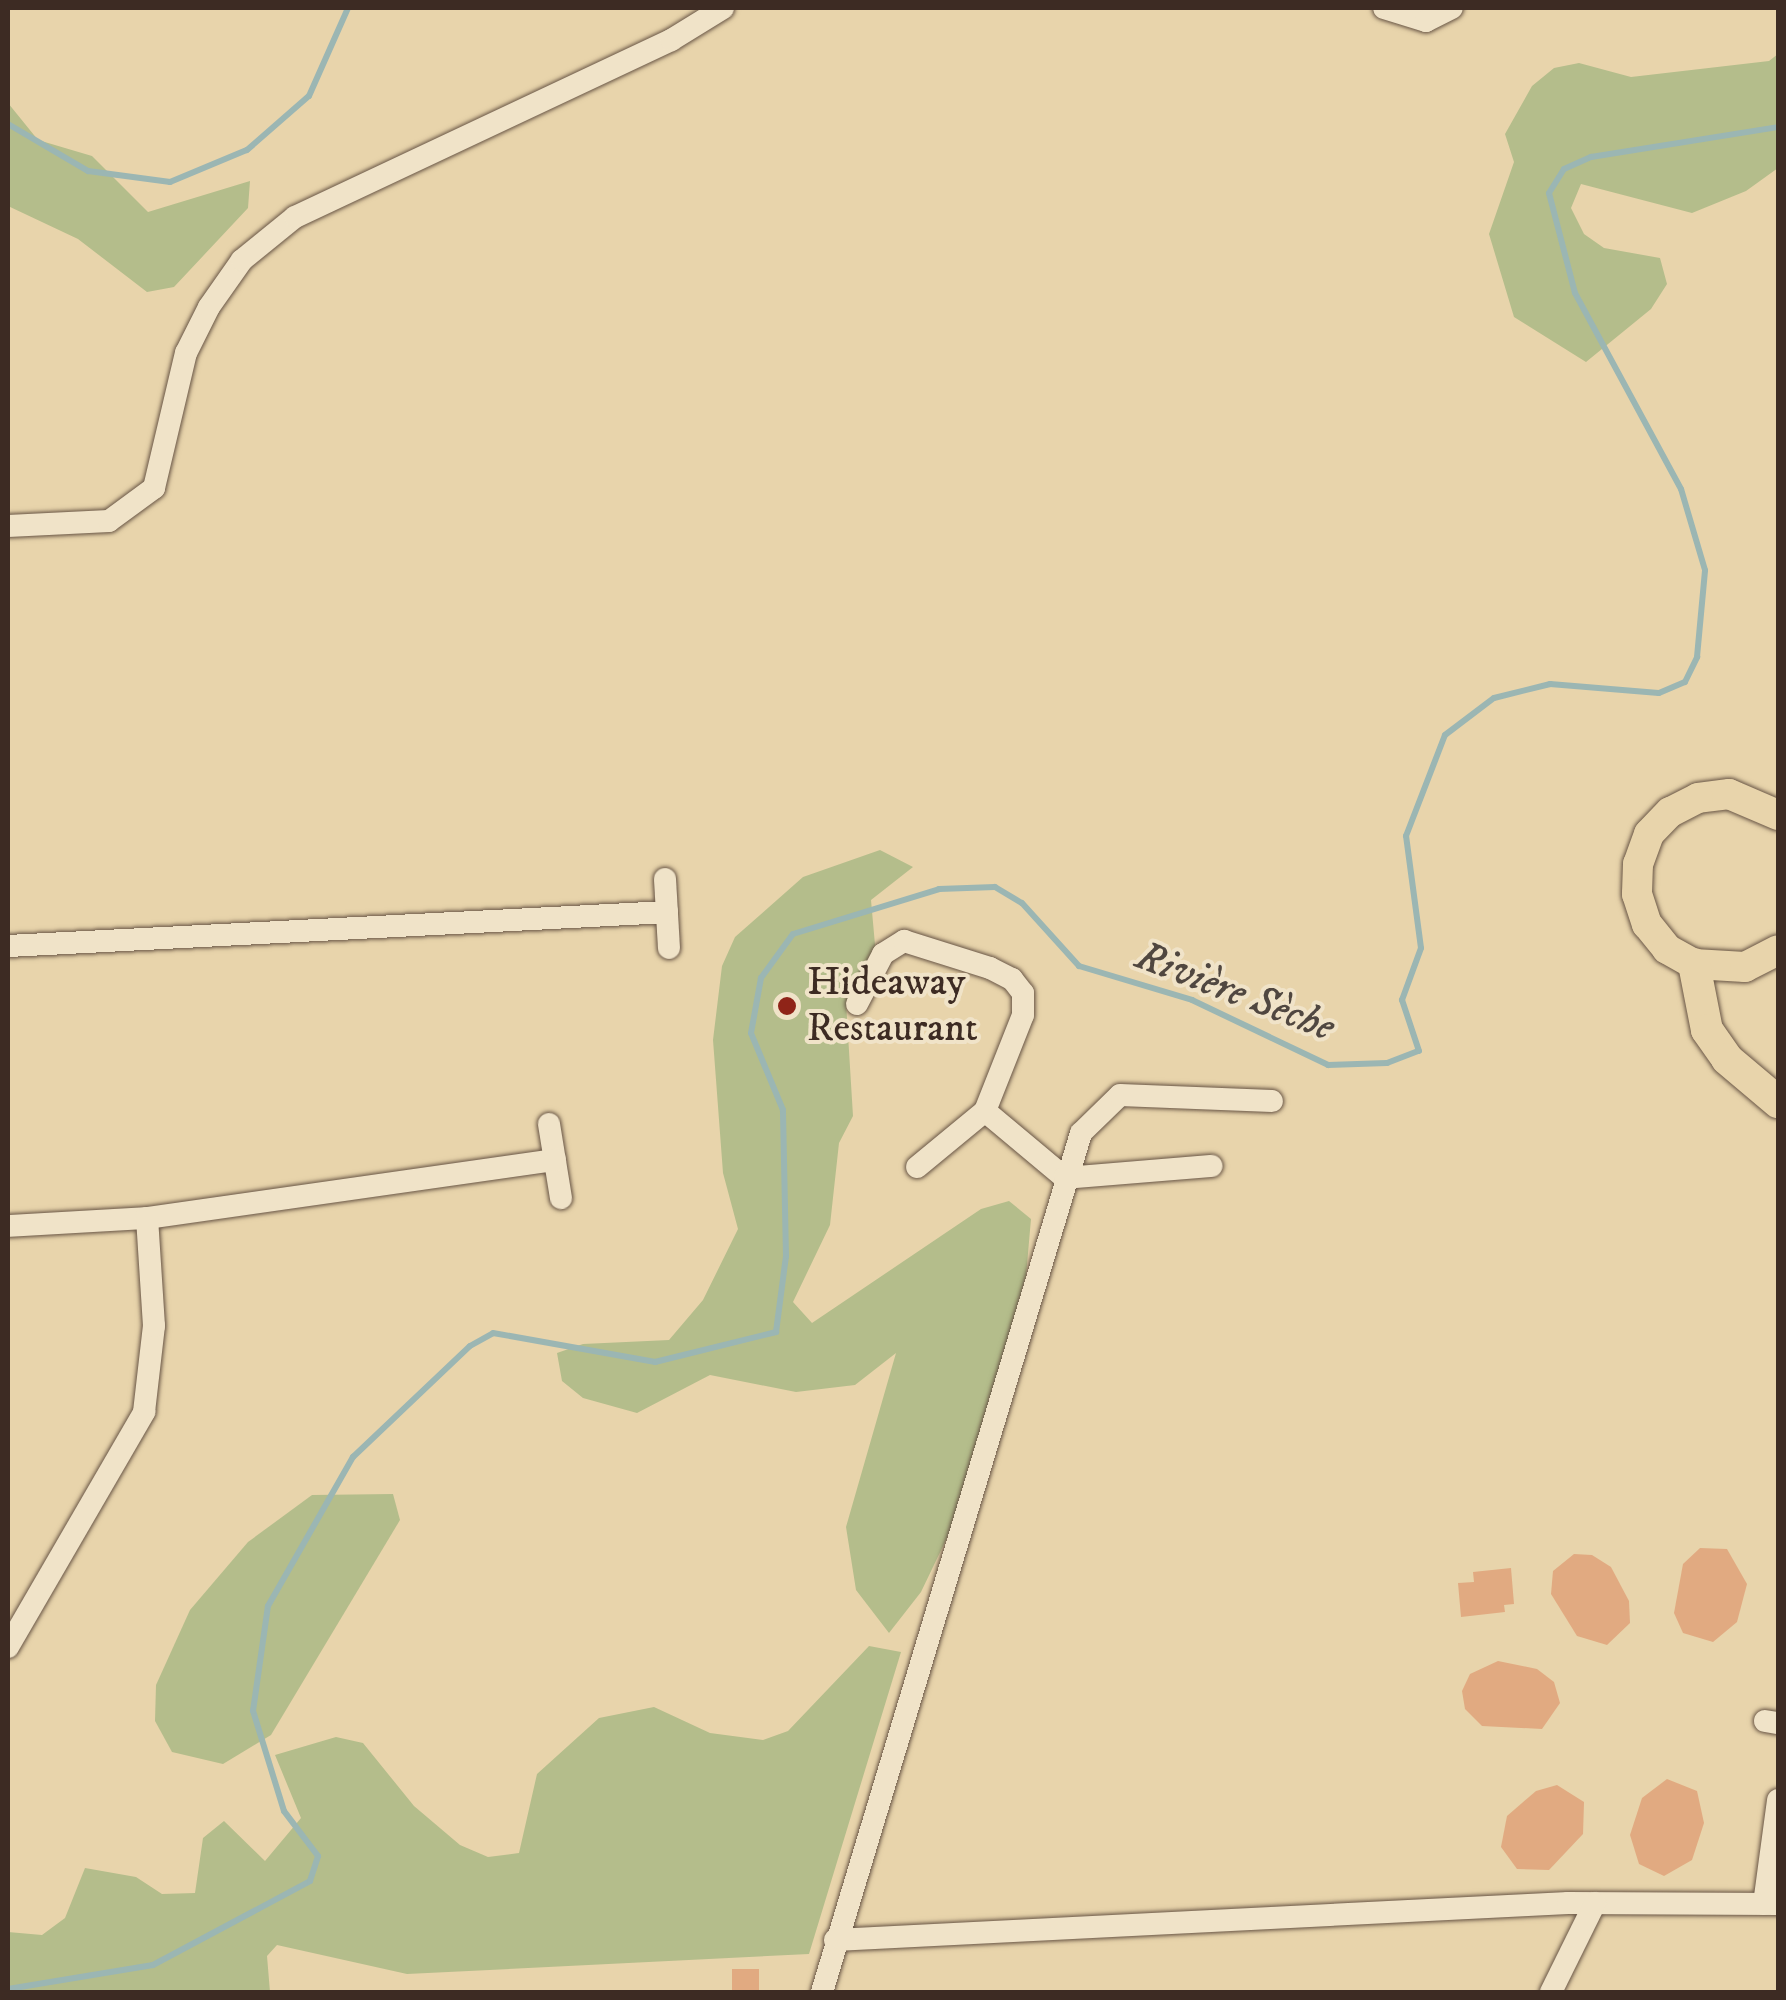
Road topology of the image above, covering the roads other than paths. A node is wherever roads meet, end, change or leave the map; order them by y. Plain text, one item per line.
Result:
1 (723, 8) edge
2 (1384, 8) edge
3 (1452, 8) edge
4 (8, 526) edge
5 (1772, 805) edge
6 (665, 879) dead end
7 (667, 912) junction
8 (8, 946) edge
9 (669, 948) dead end
10 (1778, 950) edge
11 (1694, 964) junction
12 (1745, 967) junction
13 (1778, 968) edge
14 (857, 1004) dead end
15 (1272, 1101) dead end
16 (1778, 1102) edge
17 (985, 1111) junction
18 (549, 1124) dead end
19 (556, 1160) junction
20 (1212, 1166) dead end
21 (918, 1167) dead end
22 (1065, 1178) junction
23 (561, 1198) dead end
24 (147, 1218) junction
25 (8, 1226) edge
26 (8, 1648) edge
27 (1778, 1800) edge
28 (1595, 1903) junction
29 (1771, 1904) edge
30 (835, 1940) junction
31 (822, 1992) edge
32 (1551, 1992) edge

1 - 4 street
2 - 3 street
5 - 11 main road
6 - 7 street
7 - 8 street
7 - 9 street
10 - 12 main road
11 - 12 main road
11 - 16 highway
12 - 13 main road
14 - 17 street
15 - 22 street
17 - 21 street
17 - 22 street
18 - 19 street
19 - 23 street
19 - 24 street
20 - 22 street
22 - 30 street
24 - 25 street
24 - 26 street
27 - 29 street
28 - 29 street
28 - 30 street
28 - 32 street
30 - 31 street

